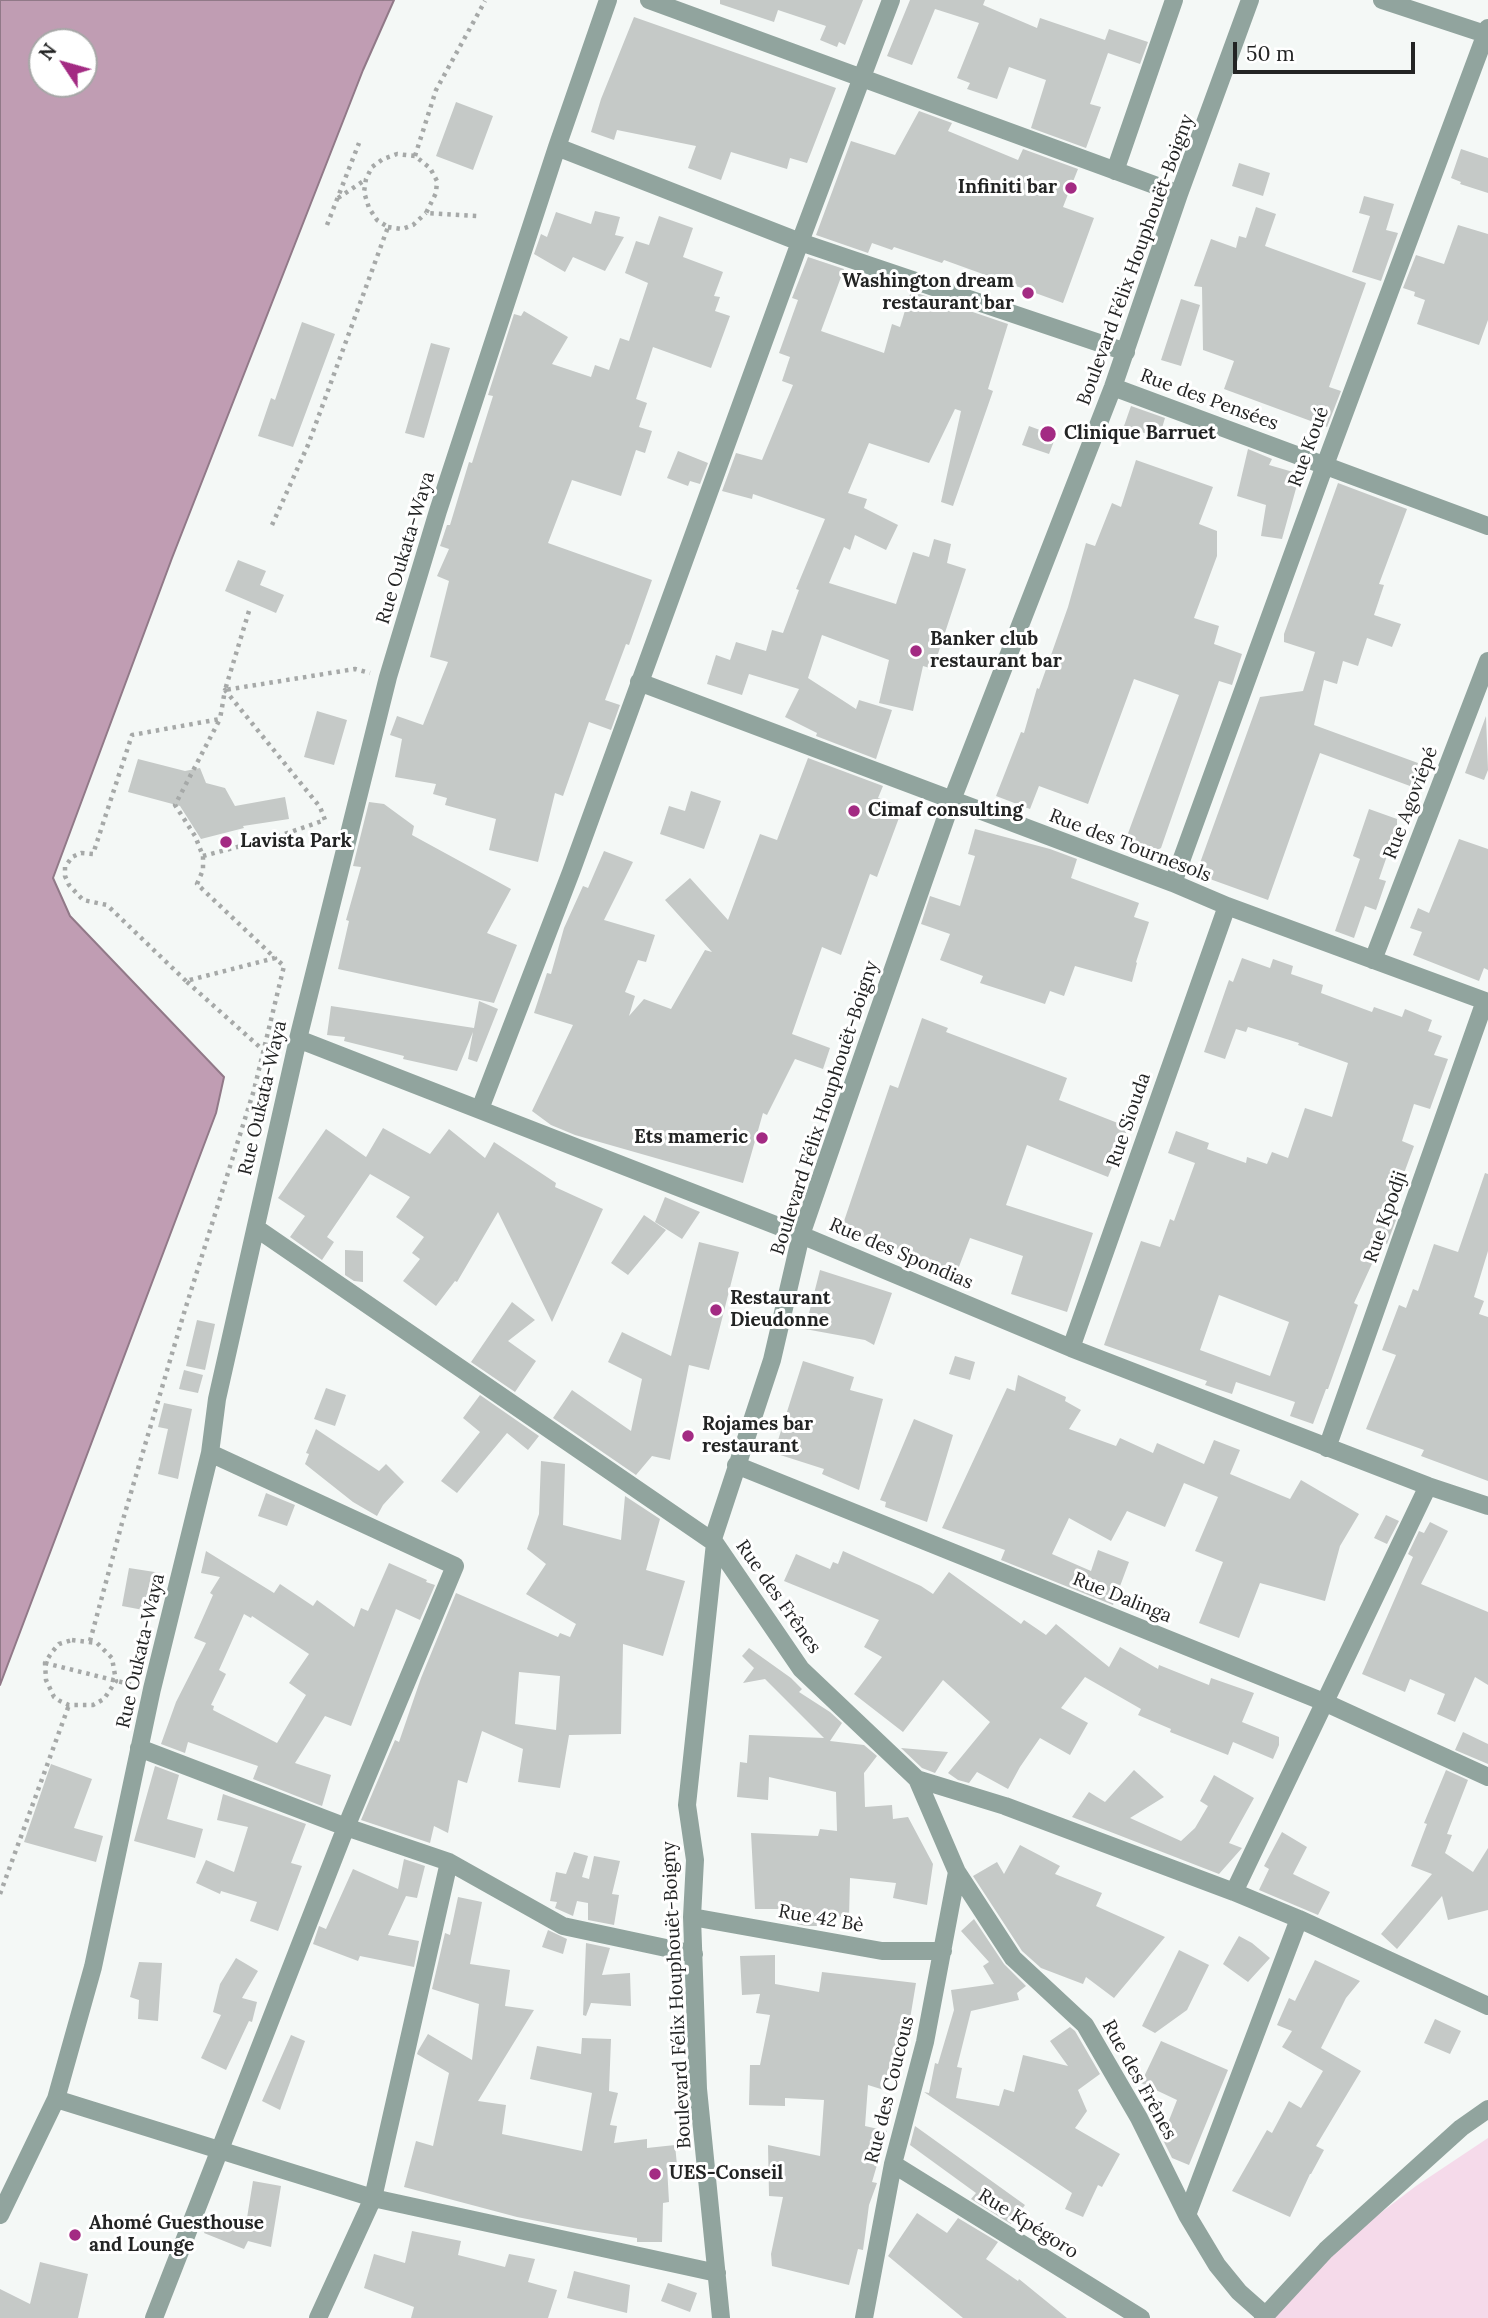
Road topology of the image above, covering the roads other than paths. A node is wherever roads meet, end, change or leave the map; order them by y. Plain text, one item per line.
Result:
1 (608, 0) edge
2 (649, 0) edge
3 (891, 0) edge
4 (1174, 0) edge
5 (1250, 0) edge
6 (1382, 0) edge
7 (1487, 32) edge
8 (863, 78) junction
9 (557, 147) junction
10 (1115, 171) junction
11 (1180, 194) junction
12 (800, 242) junction
13 (1126, 352) junction
14 (1113, 387) junction
15 (1325, 465) junction
16 (1488, 526) edge
17 (1488, 660) edge
18 (639, 682) junction
19 (952, 800) junction
20 (1173, 883) junction
21 (1227, 906) junction
22 (1373, 960) junction
23 (1487, 1001) edge
24 (298, 1039) junction
25 (480, 1109) junction
26 (256, 1228) junction
27 (801, 1235) junction
28 (1071, 1348) junction
29 (1327, 1448) junction
30 (210, 1453) junction
31 (736, 1465) junction
32 (1428, 1486) junction
33 (1488, 1506) edge
34 (715, 1543) junction
35 (1324, 1702) junction
36 (139, 1748) junction
37 (1488, 1777) edge
38 (917, 1779) junction
39 (346, 1827) junction
40 (449, 1862) junction
41 (957, 1871) junction
42 (1234, 1892) junction
43 (692, 1917) junction
44 (1299, 1919) junction
45 (943, 1951) junction
46 (694, 1954) junction
47 (1488, 2007) edge
48 (56, 2099) junction
49 (1488, 2109) edge
50 (219, 2151) junction
51 (893, 2164) junction
52 (373, 2198) junction
53 (0, 2215) edge
54 (1187, 2215) junction
55 (717, 2273) junction
56 (1264, 2316) edge
57 (154, 2318) edge
58 (318, 2318) edge
59 (721, 2318) edge
60 (864, 2318) edge
61 (1141, 2318) edge

1 - 9 street, Rue Oukata-Waya
2 - 8 street
3 - 8 street
4 - 10 street
5 - 11 street, Boulevard Félix Houphouët-Boigny
6 - 7 street
7 - 15 street, Rue Koué
8 - 10 street
8 - 12 street
9 - 12 street
9 - 24 street, Rue Oukata-Waya
10 - 11 street
11 - 13 street, Boulevard Félix Houphouët-Boigny
12 - 13 street
12 - 18 street
13 - 14 street, Boulevard Félix Houphouët-Boigny
14 - 15 street, Rue des Pensées
14 - 19 street, Boulevard Félix Houphouët-Boigny
15 - 16 street, Rue des Pensées
15 - 20 street, Rue Koué
17 - 22 street, Rue Agoviépé
18 - 19 street, Rue des Tournesols
18 - 25 street
19 - 20 street, Rue des Tournesols
19 - 27 street, Boulevard Félix Houphouët-Boigny
20 - 21 street, Rue des Tournesols
21 - 22 street, Rue des Tournesols
21 - 28 street, Rue Siouda
22 - 23 street, Rue des Tournesols
23 - 29 street, Rue Kpodji
24 - 25 street, Rue des Spondias
24 - 26 street, Rue Oukata-Waya
25 - 27 street, Rue des Spondias
26 - 30 street, Rue Oukata-Waya
26 - 34 street
27 - 28 street, Rue des Spondias
27 - 31 street, Boulevard Félix Houphouët-Boigny
28 - 29 street, Rue des Spondias
29 - 32 street, Rue des Spondias
30 - 36 street, Rue Oukata-Waya
30 - 39 street
31 - 34 street, Boulevard Félix Houphouët-Boigny
31 - 35 street, Rue Dalinga
32 - 33 street, Rue des Spondias
32 - 35 street
34 - 38 street, Rue des Frênes
34 - 43 street, Boulevard Félix Houphouët-Boigny
35 - 37 street, Rue Dalinga
35 - 42 street
36 - 39 street
36 - 48 street, Rue Oukata-Waya
38 - 41 street, Rue des Frênes
38 - 42 street
39 - 40 street
39 - 50 street
40 - 46 street
40 - 52 street
41 - 45 street, Rue des Coucous
41 - 54 street, Rue des Frênes
42 - 44 street
43 - 45 street, Rue 42 Bè
43 - 46 street, Boulevard Félix Houphouët-Boigny
44 - 47 street
44 - 54 street
45 - 51 street, Rue des Coucous
46 - 55 street, Boulevard Félix Houphouët-Boigny
48 - 50 street
48 - 53 street, Rue Oukata-Waya
49 - 56 street
50 - 52 street
50 - 57 street
51 - 60 street, Rue des Coucous
51 - 61 street, Rue Kpégoro
52 - 55 street
52 - 58 street
54 - 56 street, Rue des Frênes
55 - 59 street, Boulevard Félix Houphouët-Boigny

